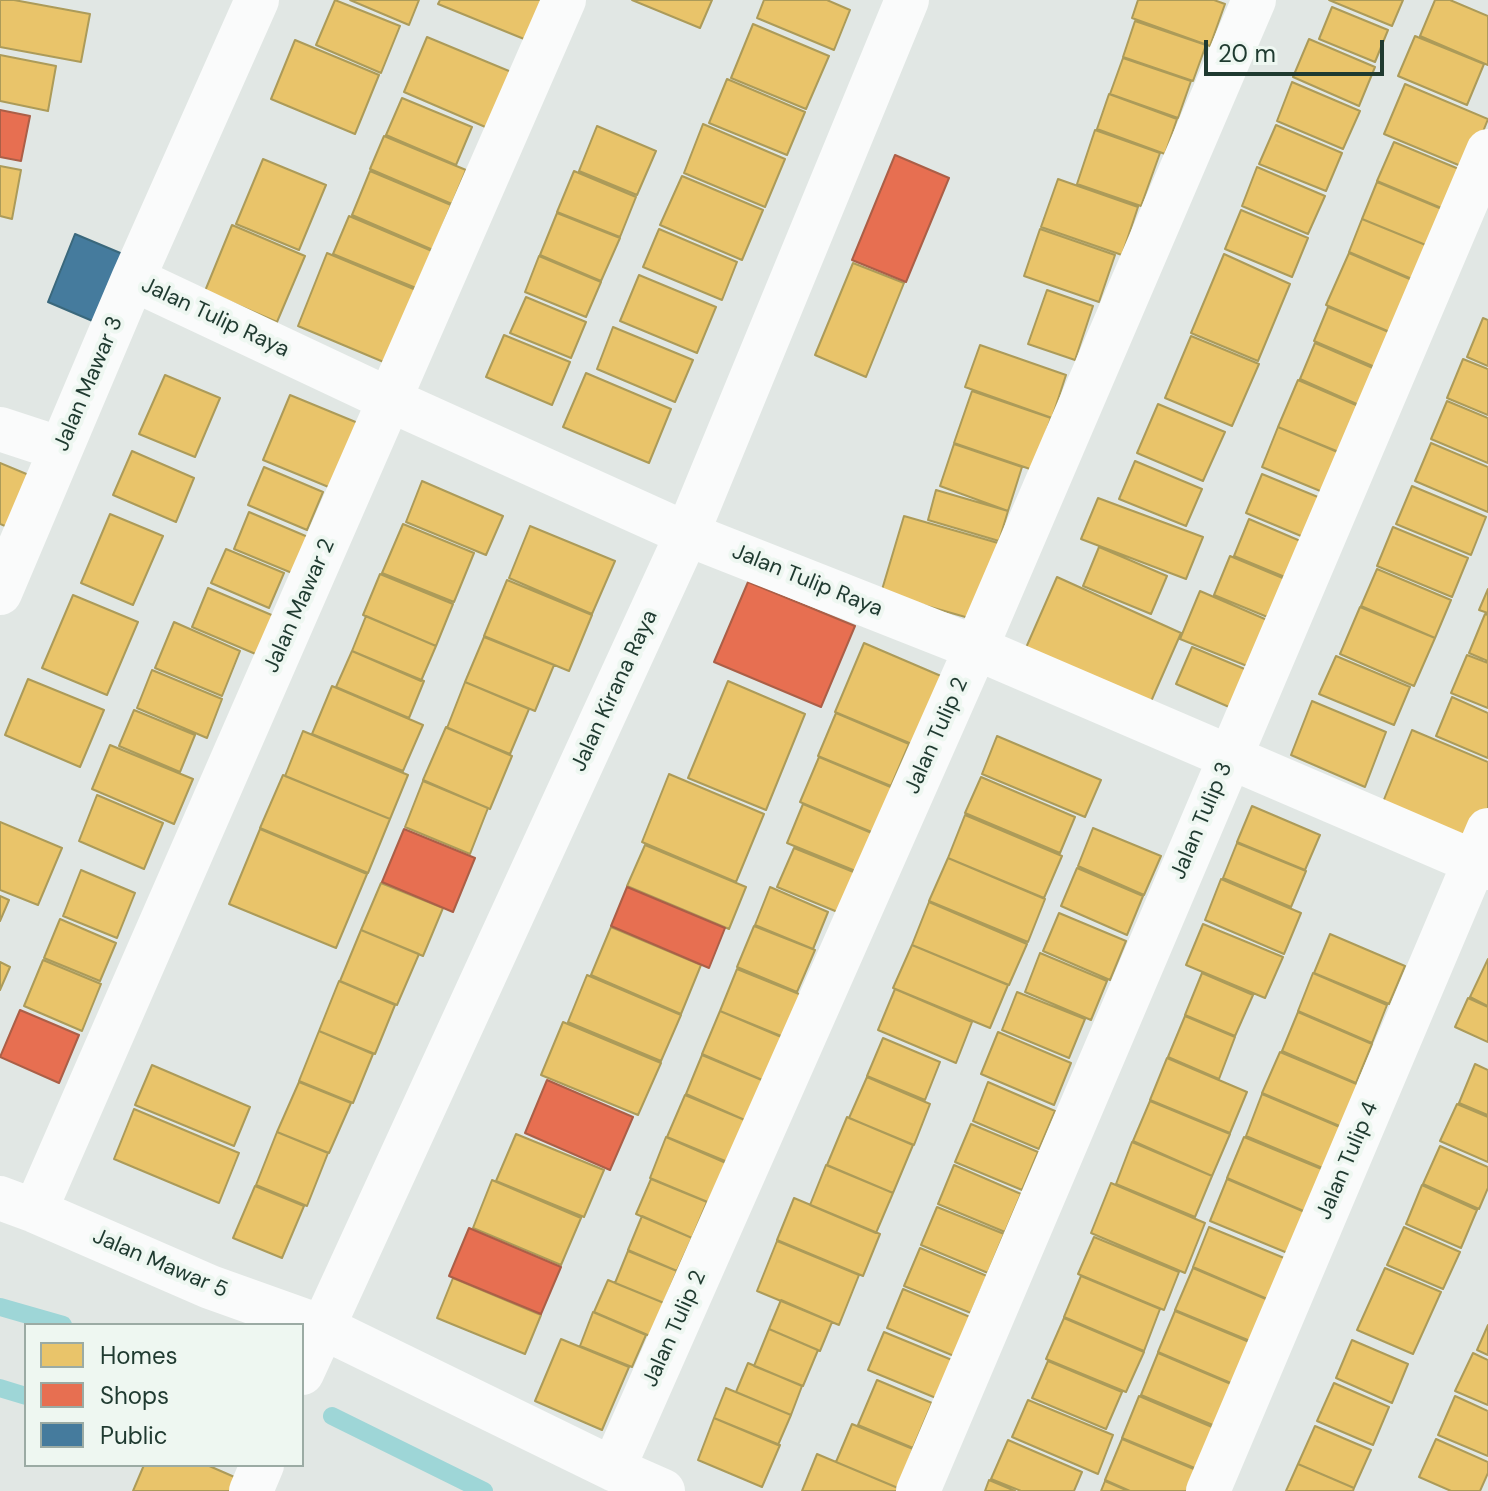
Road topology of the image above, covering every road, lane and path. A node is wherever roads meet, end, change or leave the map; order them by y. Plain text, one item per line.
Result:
1 (257, 0) edge
2 (564, 0) edge
3 (907, 0) edge
4 (1254, 0) edge
5 (1488, 151) edge
6 (133, 279) junction
7 (390, 400) junction
8 (0, 429) edge
9 (61, 449) junction
10 (687, 534) junction
11 (0, 593) edge
12 (976, 648) junction
13 (1229, 757) junction
14 (1484, 853) edge
15 (17, 1204) edge
16 (322, 1327) junction
17 (304, 1368) edge
18 (261, 1467) edge
19 (613, 1469) junction
20 (251, 1491) edge
21 (663, 1491) edge
22 (918, 1491) edge
23 (1208, 1491) edge

1 - 6 street, Jalan Mawar 3
2 - 7 street, Jalan Mawar 2
3 - 10 street, Jalan Kirana Raya
4 - 12 street, Jalan Tulip 2
5 - 13 street, Jalan Tulip 3
6 - 7 street, Jalan Tulip Raya
6 - 9 street, Jalan Mawar 3
7 - 10 street, Jalan Tulip Raya
7 - 15 street, Jalan Mawar 2
8 - 9 street
9 - 11 street, Jalan Mawar 3
10 - 12 street, Jalan Tulip Raya
10 - 16 street, Jalan Kirana Raya
12 - 13 street, Jalan Tulip Raya
12 - 19 street, Jalan Tulip 2
13 - 14 street, Jalan Tulip Raya
13 - 22 street, Jalan Tulip 3
14 - 23 street, Jalan Tulip 4
15 - 16 street, Jalan Mawar 5
16 - 17 street, Jalan Kirana Raya
16 - 19 street, Jalan Mawar 5
18 - 20 street
19 - 21 street, Jalan Mawar 5

